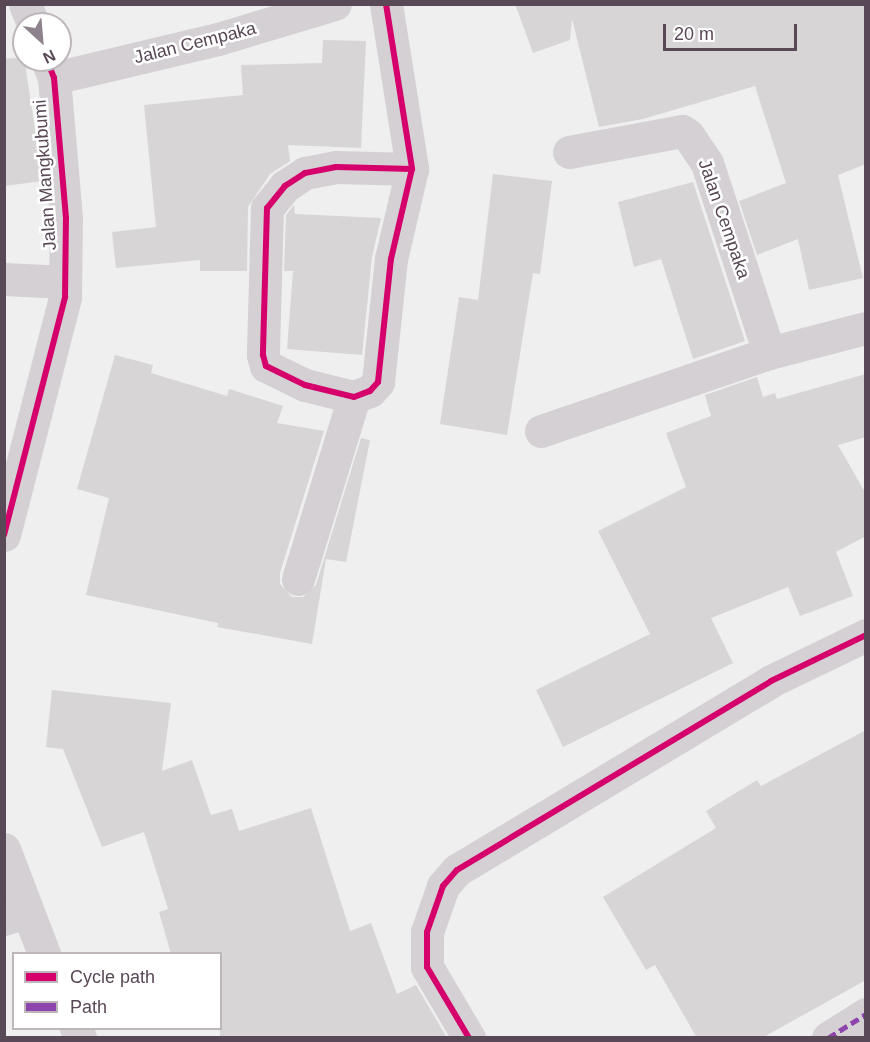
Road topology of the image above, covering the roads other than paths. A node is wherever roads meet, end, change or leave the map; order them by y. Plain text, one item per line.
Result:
1 (335, 4) edge
2 (386, 4) edge
3 (72, 65) edge
4 (50, 72) edge
5 (569, 152) dead end
6 (412, 169) junction
7 (4, 279) edge
8 (65, 282) junction
9 (866, 328) edge
10 (769, 353) junction
11 (354, 397) junction
12 (541, 431) dead end
13 (4, 535) edge
14 (298, 579) dead end
15 (866, 635) edge
16 (4, 849) edge
17 (15, 916) edge
18 (42, 952) edge
19 (866, 1014) edge
20 (469, 1038) edge
21 (828, 1038) edge

1 - 3 street, Jalan Cempaka
2 - 6 street
4 - 8 street, Jalan Mangkubumi
5 - 10 street, Jalan Cempaka
6 - 11 street
6 - 11 street
7 - 8 street
8 - 13 street, Jalan Mangkubumi
9 - 10 street
10 - 12 street
11 - 14 street
15 - 20 street
16 - 17 street
17 - 18 street
19 - 21 street

